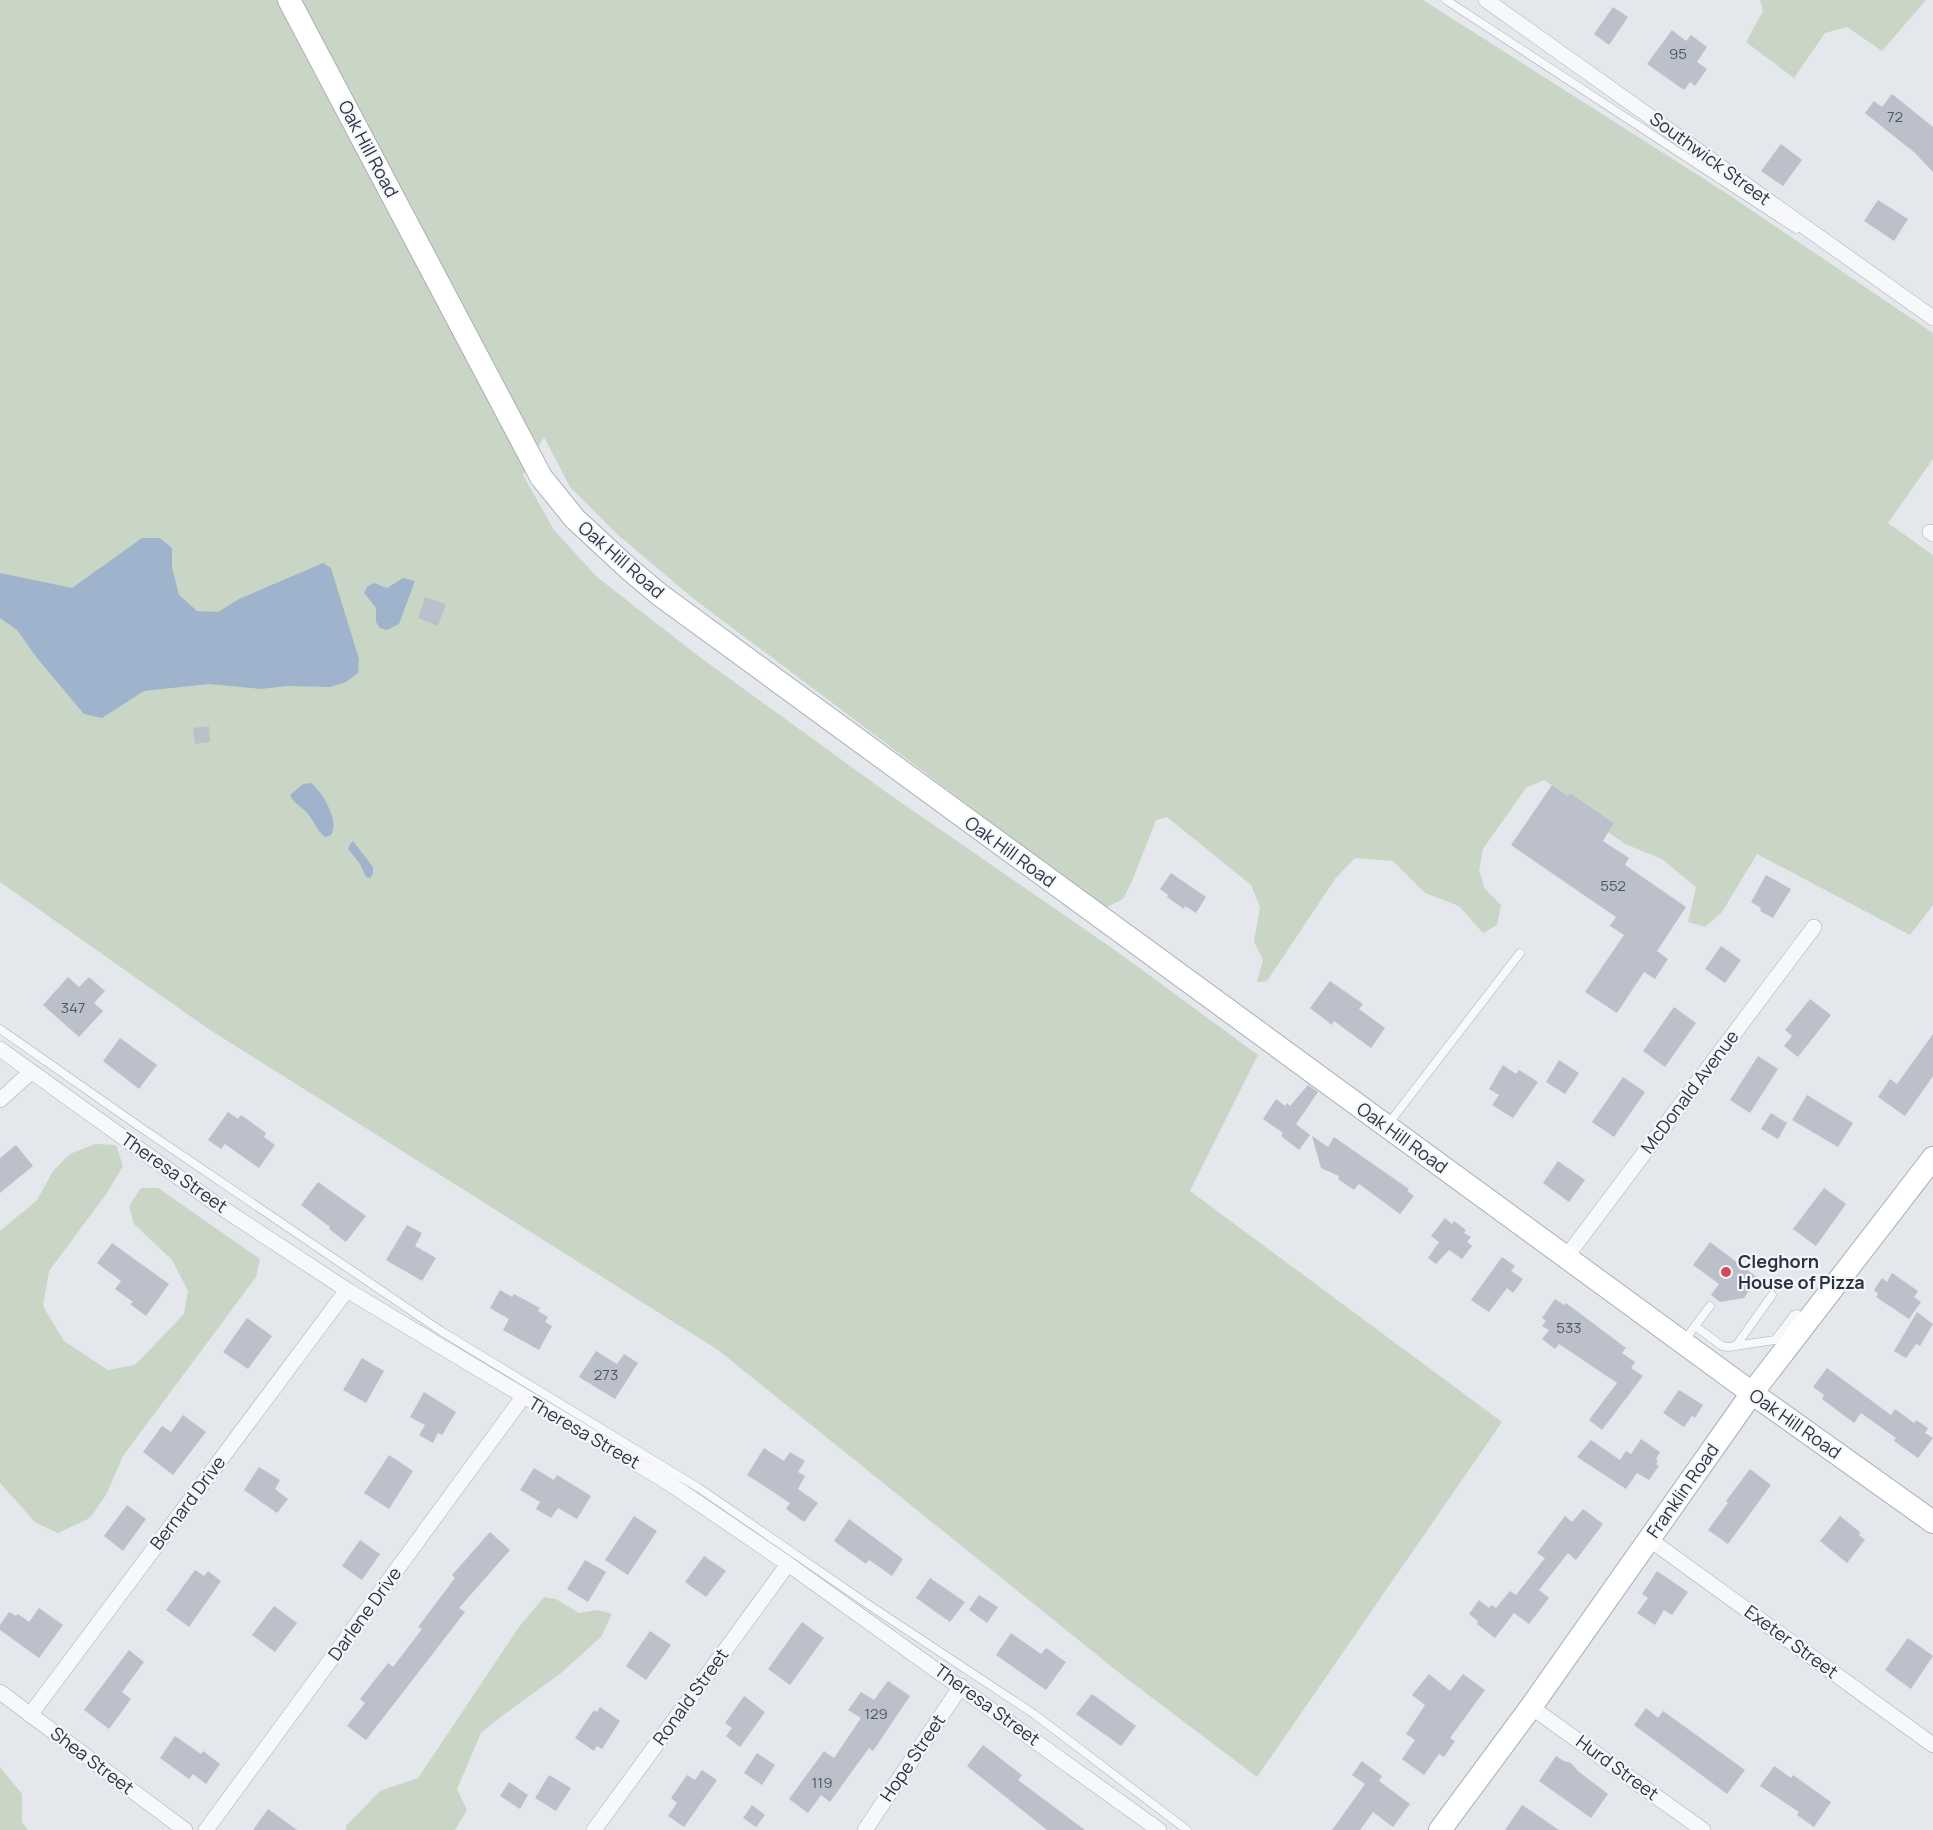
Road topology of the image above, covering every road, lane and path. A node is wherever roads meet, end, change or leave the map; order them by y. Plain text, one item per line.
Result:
1 (289, 0) edge
2 (1446, 0) edge
3 (1486, 0) edge
4 (1933, 319) edge
5 (1814, 927) dead end
6 (1520, 953) dead end
7 (0, 1029) edge
8 (0, 1049) edge
9 (31, 1072) junction
10 (0, 1100) edge
11 (1386, 1126) junction
12 (1933, 1158) edge
13 (1567, 1256) junction
14 (347, 1290) junction
15 (1773, 1295) dead end
16 (1710, 1306) dead end
17 (1689, 1334) junction
18 (1781, 1344) junction
19 (1736, 1346) junction
20 (1716, 1354) junction
21 (1752, 1394) junction
22 (523, 1397) junction
23 (1933, 1522) edge
24 (1649, 1539) junction
25 (788, 1564) junction
26 (961, 1686) junction
27 (0, 1692) edge
28 (1531, 1707) junction
29 (30, 1715) junction
30 (1933, 1745) edge
31 (185, 1830) edge
32 (206, 1830) edge
33 (594, 1830) edge
34 (865, 1830) edge
35 (1159, 1830) edge
36 (1187, 1830) edge
37 (1440, 1830) edge
38 (1703, 1830) edge

1 - 11 street, Oak Hill Road
2 - 4 lane
3 - 4 street, Southwick Street
5 - 13 street, McDonald Avenue
6 - 11 lane
7 - 36 lane
8 - 9 street, Theresa Street
9 - 10 street
9 - 14 street, Theresa Street
11 - 13 street, Oak Hill Road
12 - 18 street, Franklin Road
13 - 17 street, Oak Hill Road
14 - 22 street, Theresa Street
14 - 29 street, Bernard Drive
15 - 19 lane
16 - 17 lane
17 - 20 street, Oak Hill Road
18 - 19 lane
18 - 21 street, Franklin Road
19 - 20 lane
20 - 21 street, Oak Hill Road
21 - 23 street, Oak Hill Road
21 - 24 street, Franklin Road
22 - 25 street, Theresa Street
22 - 32 street, Darlene Drive
24 - 28 street, Franklin Road
24 - 30 street, Exeter Street
25 - 26 street, Theresa Street
25 - 33 street, Ronald Street
26 - 34 street, Hope Street
26 - 35 street, Theresa Street
27 - 29 street, Shea Street
28 - 37 street, Franklin Road
28 - 38 street, Hurd Street
29 - 31 street, Shea Street

